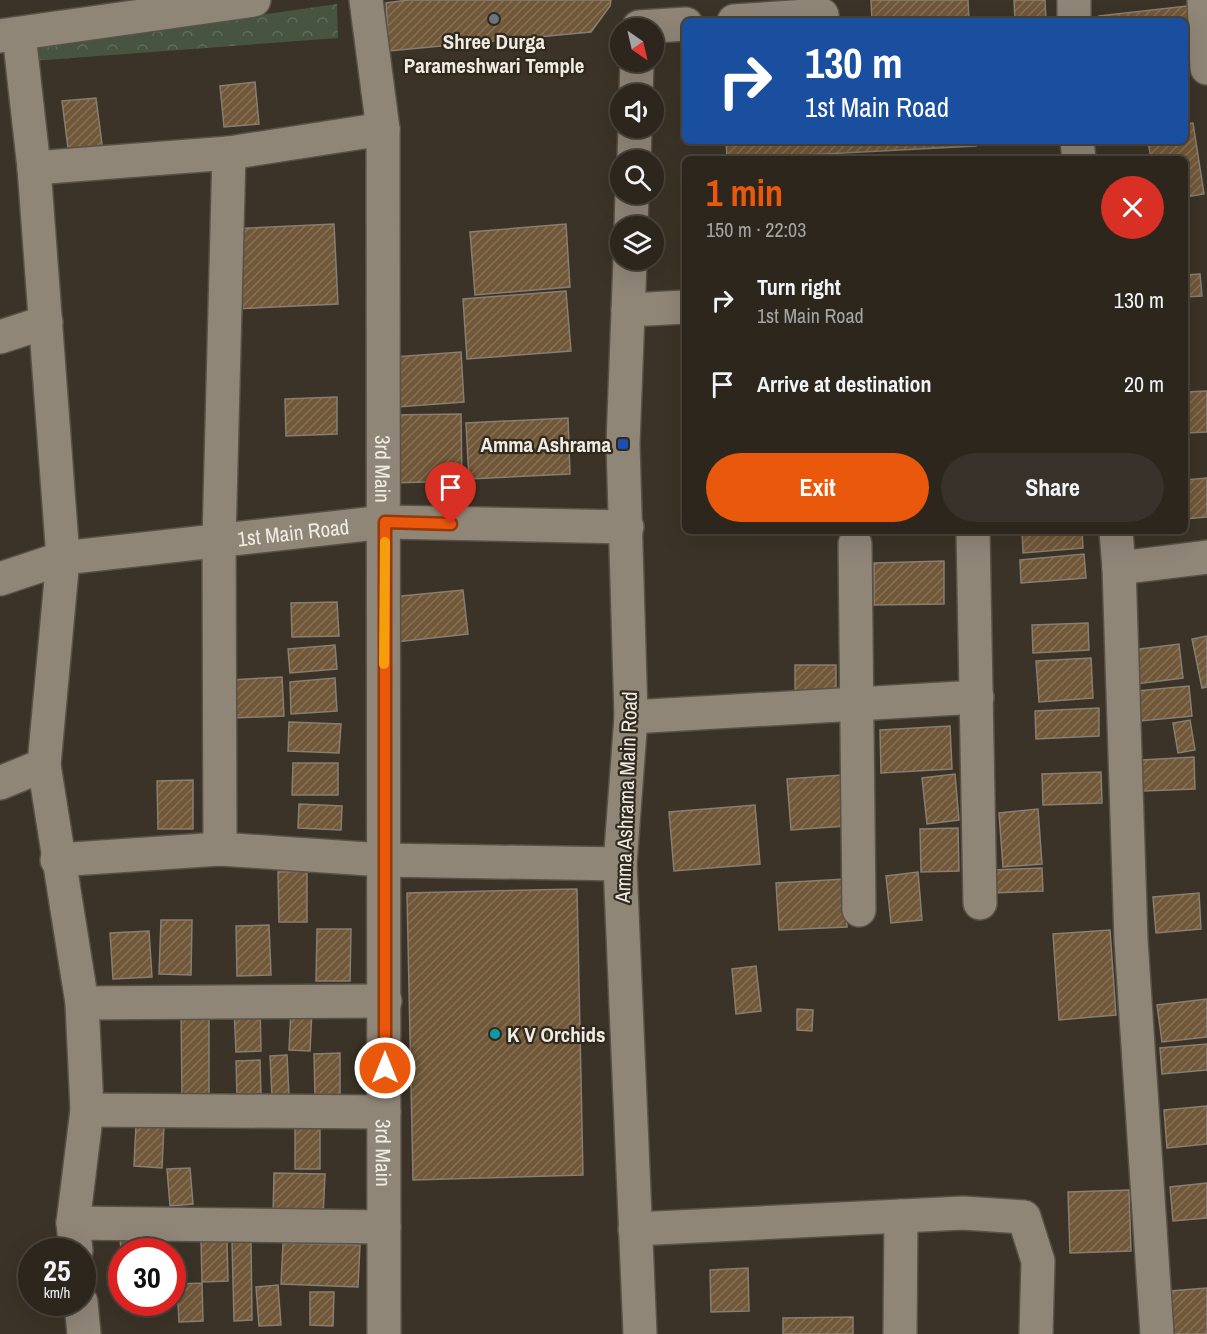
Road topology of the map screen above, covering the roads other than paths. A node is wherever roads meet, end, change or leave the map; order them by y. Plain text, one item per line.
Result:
1 (254, 0) edge
2 (366, 0) edge
3 (1074, 0) edge
4 (1204, 0) edge
5 (822, 15) dead end
6 (778, 18) edge
7 (1074, 18) edge
8 (664, 22) edge
9 (682, 24) edge
10 (9, 35) edge
11 (1207, 68) edge
12 (383, 129) junction
13 (229, 153) junction
14 (34, 168) junction
15 (630, 270) edge
16 (682, 307) edge
17 (628, 310) junction
18 (46, 322) junction
19 (0, 337) edge
20 (385, 522) junction
21 (627, 528) junction
22 (974, 534) edge
23 (1116, 534) edge
24 (219, 541) junction
25 (855, 544) dead end
26 (1207, 556) edge
27 (63, 558) junction
28 (1119, 568) junction
29 (0, 579) edge
30 (977, 697) junction
31 (856, 704) junction
32 (632, 717) junction
33 (44, 765) junction
34 (0, 783) edge
35 (220, 849) junction
36 (57, 860) junction
37 (383, 860) junction
38 (620, 864) junction
39 (980, 903) dead end
40 (859, 910) dead end
41 (385, 1001) junction
42 (82, 1003) junction
43 (87, 1110) junction
44 (384, 1112) junction
45 (901, 1216) junction
46 (384, 1227) junction
47 (635, 1229) junction
48 (75, 1237) edge
49 (82, 1316) edge
50 (84, 1334) edge
51 (384, 1334) edge
52 (640, 1334) edge
53 (900, 1334) edge
54 (1036, 1334) edge
55 (1157, 1334) edge

1 - 10 street
2 - 12 street, 3rd Main
3 - 7 street
4 - 11 street
5 - 6 street
8 - 9 street
10 - 14 street
12 - 13 street
12 - 20 street, 3rd Main
13 - 14 street
13 - 24 street
14 - 18 street
15 - 17 street, Amma Ashrama Main Road
16 - 17 street
17 - 21 street, Amma Ashrama Main Road
18 - 19 street
18 - 27 street
20 - 21 street, 1st Main Road
20 - 24 street, 1st Main Road
20 - 37 street, 3rd Main
21 - 32 street, Amma Ashrama Main Road
22 - 30 street
23 - 28 street
24 - 27 street, 1st Main Road
24 - 35 street
25 - 31 street
26 - 28 street
27 - 29 street, 1st Main Road
27 - 33 street
28 - 55 street
30 - 31 street
30 - 39 street
31 - 32 street
31 - 40 street
32 - 38 street, Amma Ashrama Main Road
33 - 34 street
33 - 36 street
35 - 36 street
35 - 37 street
36 - 42 street
37 - 38 street
37 - 41 street, 3rd Main
38 - 47 street, Amma Ashrama Main Road
41 - 42 street
41 - 44 street, 3rd Main
42 - 43 street
43 - 44 street
43 - 48 street
44 - 46 street, 3rd Main
45 - 47 street
45 - 53 street
45 - 54 street
46 - 48 street
46 - 51 street, 3rd Main
47 - 52 street, Amma Ashrama Main Road
49 - 50 street

